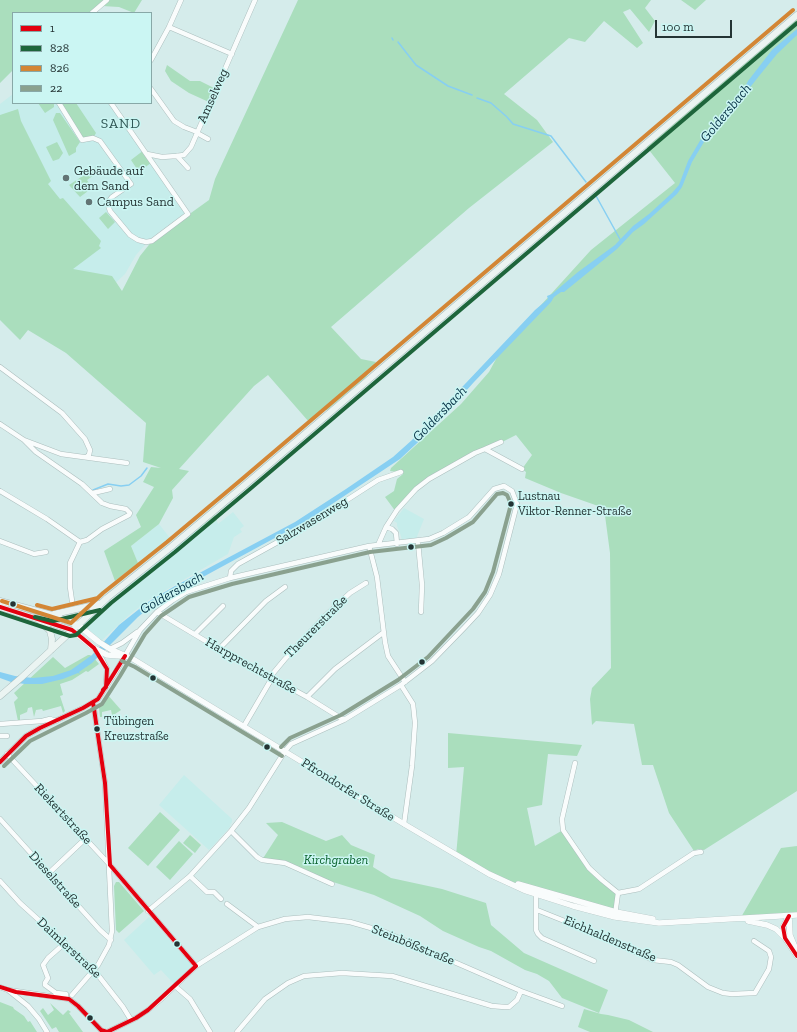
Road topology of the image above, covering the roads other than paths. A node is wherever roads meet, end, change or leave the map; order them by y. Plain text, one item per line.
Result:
1 (107, 0) edge
2 (181, 0) edge
3 (255, 0) edge
4 (93, 12) edge
5 (797, 15) edge
6 (170, 26) junction
7 (232, 54) junction
8 (152, 58) edge
9 (152, 90) edge
10 (60, 104) edge
11 (112, 104) edge
12 (197, 132) junction
13 (208, 139) dead end
14 (147, 154) junction
15 (177, 156) junction
16 (188, 168) dead end
17 (0, 367) edge
18 (0, 424) edge
19 (24, 440) junction
20 (500, 442) dead end
21 (485, 449) junction
22 (86, 457) junction
23 (126, 462) dead end
24 (522, 469) dead end
25 (401, 472) dead end
26 (110, 489) dead end
27 (0, 491) edge
28 (93, 493) junction
29 (386, 527) junction
30 (0, 541) edge
31 (80, 542) junction
32 (418, 542) junction
33 (378, 544) junction
34 (397, 544) junction
35 (369, 546) junction
36 (46, 552) dead end
37 (230, 578) junction
38 (366, 582) dead end
39 (285, 587) dead end
40 (0, 601) edge
41 (72, 601) dead end
42 (99, 604) junction
43 (223, 606) dead end
44 (0, 608) edge
45 (157, 612) junction
46 (421, 612) dead end
47 (52, 615) junction
48 (38, 620) junction
49 (78, 625) junction
50 (72, 630) junction
51 (140, 630) junction
52 (384, 633) junction
53 (195, 634) junction
54 (122, 642) junction
55 (110, 649) junction
56 (220, 649) junction
57 (51, 650) junction
58 (125, 656) junction
59 (104, 657) junction
60 (271, 678) junction
61 (403, 684) junction
62 (106, 687) junction
63 (0, 696) edge
64 (307, 698) junction
65 (93, 702) junction
66 (56, 720) junction
67 (344, 720) junction
68 (0, 724) edge
69 (244, 726) junction
70 (0, 736) edge
71 (7, 736) dead end
72 (285, 751) junction
73 (7, 754) junction
74 (0, 762) edge
75 (575, 763) dead end
76 (0, 819) edge
77 (404, 824) junction
78 (231, 831) junction
79 (85, 839) junction
80 (701, 852) dead end
81 (110, 865) junction
82 (49, 873) junction
83 (190, 876) junction
84 (0, 881) edge
85 (332, 884) dead end
86 (536, 892) junction
87 (618, 892) junction
88 (221, 899) dead end
89 (227, 904) dead end
90 (537, 910) junction
91 (148, 911) junction
92 (615, 914) junction
93 (797, 915) edge
94 (789, 916) junction
95 (740, 919) junction
96 (258, 927) junction
97 (785, 938) junction
98 (111, 940) junction
99 (754, 941) dead end
100 (65, 943) junction
101 (797, 952) edge
102 (797, 956) edge
103 (594, 961) dead end
104 (196, 966) junction
105 (94, 970) junction
106 (175, 986) junction
107 (0, 987) edge
108 (8, 990) junction
109 (521, 991) junction
110 (72, 995) dead end
111 (66, 998) junction
112 (562, 1006) dead end
113 (131, 1020) junction
114 (100, 1031) edge
115 (47, 1032) edge
116 (107, 1032) edge
117 (210, 1032) edge
118 (237, 1032) edge

1 - 4 street
2 - 6 street
3 - 7 street, Amselweg
5 - 42 main road
6 - 7 street
6 - 8 street
7 - 12 street, Amselweg
9 - 12 street
10 - 14 street
11 - 14 street
12 - 13 street
12 - 15 street, Amselweg
14 - 15 street
15 - 16 street
17 - 22 street
18 - 19 street
19 - 22 street
19 - 28 street
20 - 21 street
21 - 24 street
21 - 29 street
22 - 23 street
25 - 37 street, Salzwasenweg
26 - 28 street
27 - 31 street
28 - 31 street
29 - 33 street
29 - 34 street
30 - 36 street
31 - 41 street
32 - 34 street
32 - 46 street
32 - 61 street
33 - 34 street
33 - 35 street
35 - 37 street
35 - 52 street
37 - 45 street
38 - 60 street, Theurerstraße
39 - 56 street
40 - 47 main road
42 - 47 main road
42 - 49 main road
43 - 53 street
44 - 48 main road
45 - 51 street
45 - 53 street, Harpprechtstraße
47 - 49 main road
48 - 50 main road
48 - 57 main road
49 - 50 main road
49 - 55 street, Pfrondorfer Straße
50 - 57 main road
50 - 59 street
51 - 54 street
51 - 58 street
52 - 61 street
52 - 64 street
53 - 56 street, Harpprechtstraße
54 - 55 street
54 - 58 street
55 - 58 street, Pfrondorfer Straße
56 - 60 street, Harpprechtstraße
57 - 63 main road
58 - 59 street, Pfrondorfer Straße
58 - 62 street
58 - 69 street, Pfrondorfer Straße
59 - 62 street
60 - 64 street, Harpprechtstraße
60 - 69 street, Theurerstraße
61 - 67 street
61 - 77 street
62 - 65 street
64 - 67 street, Harpprechtstraße
65 - 66 street
65 - 81 street
66 - 68 street
66 - 73 street
67 - 72 street
69 - 72 street, Pfrondorfer Straße
70 - 71 street
72 - 77 street, Pfrondorfer Straße
72 - 78 street
73 - 74 street
73 - 79 street, Riekertstraße
75 - 87 street
76 - 82 street, Dieselstraße
77 - 86 street, Pfrondorfer Straße
78 - 83 street
78 - 85 street
79 - 81 street, Riekertstraße
79 - 82 street
80 - 87 street
81 - 91 street, Riekertstraße
81 - 98 street
82 - 98 street, Dieselstraße
83 - 88 street
83 - 91 street
84 - 100 street, Daimlerstraße
86 - 90 street, Eichhaldenstraße
86 - 92 street, Pfrondorfer Straße
87 - 92 street
89 - 96 street
90 - 99 street, Eichhaldenstraße
90 - 103 street, Eichhaldenstraße
91 - 104 street, Riekertstraße
92 - 95 street, Pfrondorfer Straße
93 - 94 street, Pfrondorfer Straße
94 - 95 street, Pfrondorfer Straße
94 - 97 street
94 - 101 street
95 - 97 street
96 - 104 street, Steinbößstraße
96 - 109 street, Steinbößstraße
97 - 102 street
98 - 105 street
100 - 105 street, Daimlerstraße
100 - 111 street
104 - 106 street, Steinbößstraße
105 - 110 street
105 - 113 street, Daimlerstraße
106 - 113 street, Steinbößstraße
106 - 117 street
107 - 108 street
108 - 111 street
108 - 115 street
109 - 112 street, Steinbößstraße
109 - 118 street
111 - 114 street
113 - 116 street, Steinbößstraße
114 - 116 street, Steinbößstraße

